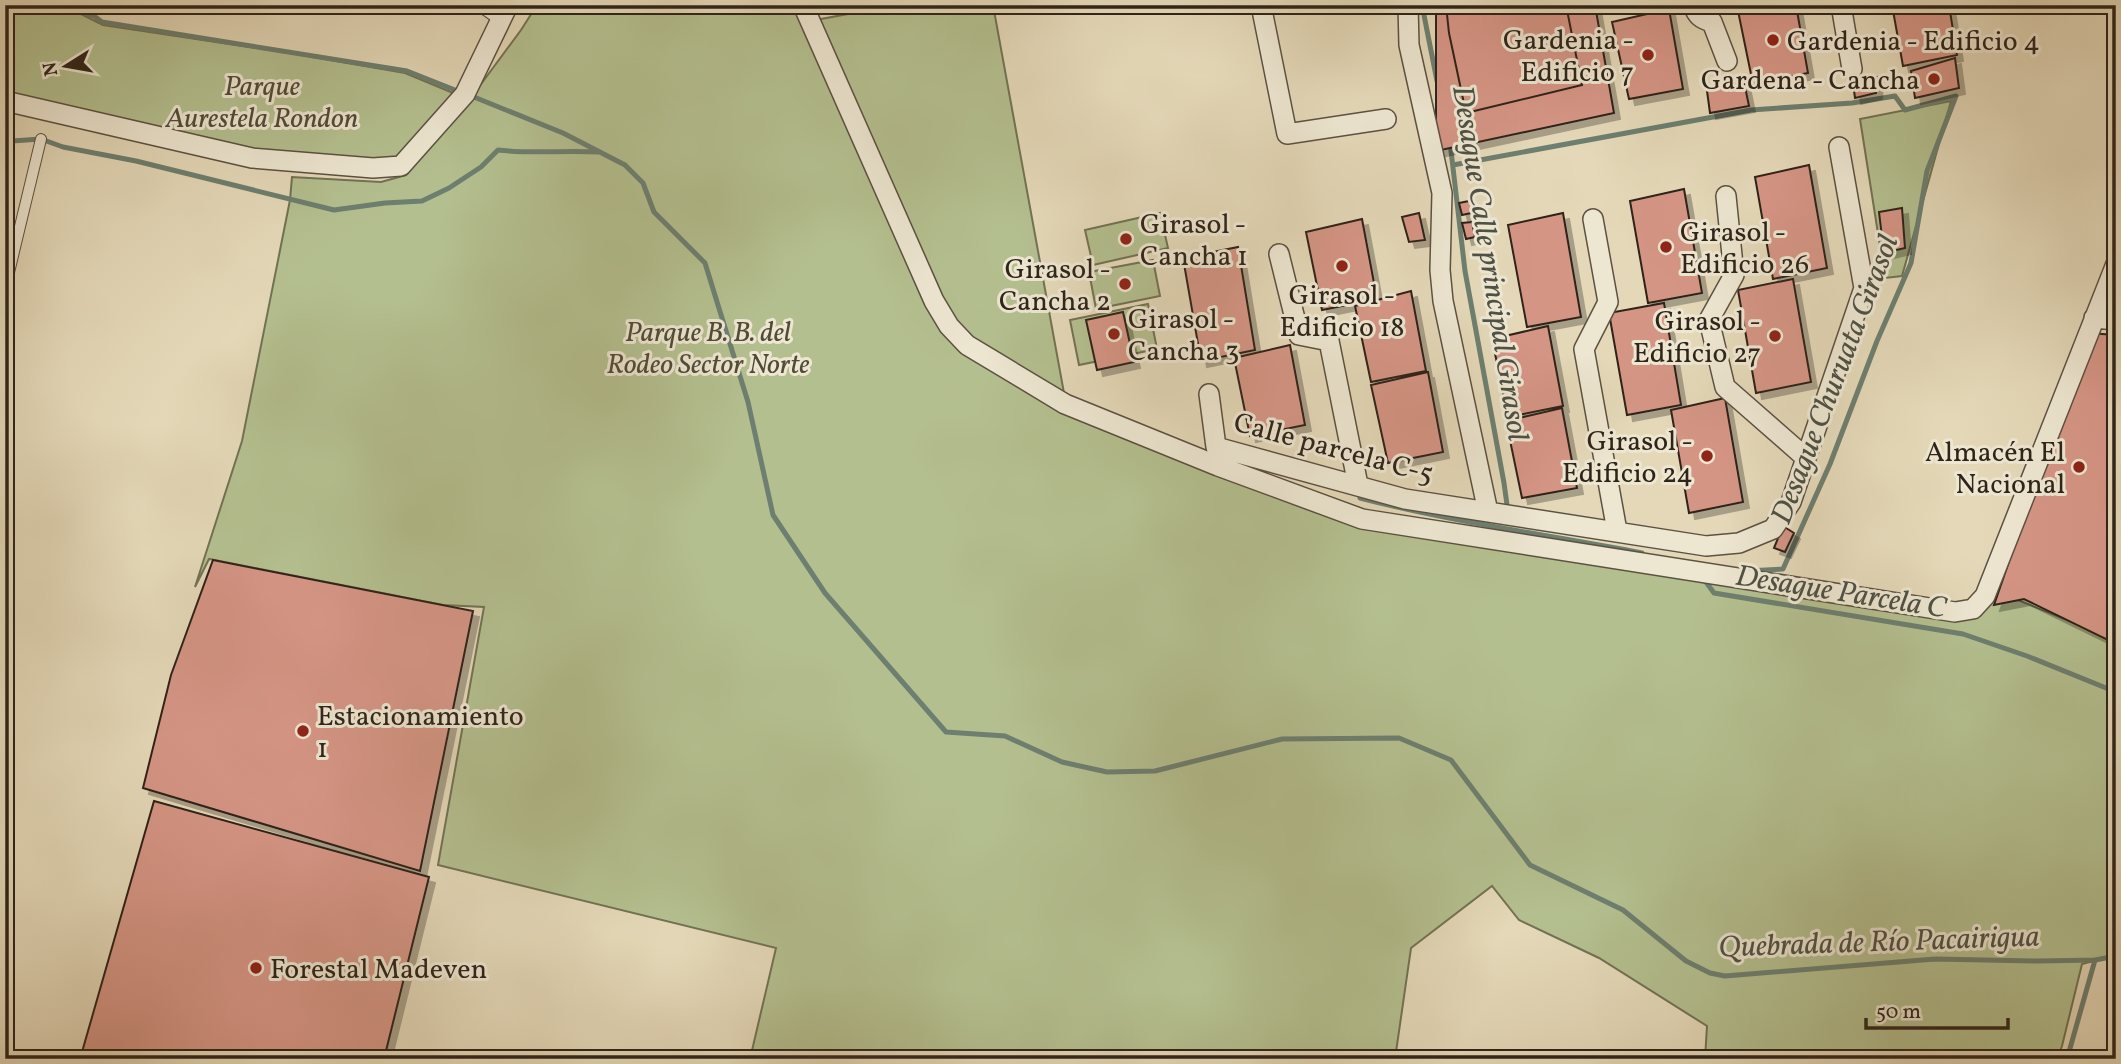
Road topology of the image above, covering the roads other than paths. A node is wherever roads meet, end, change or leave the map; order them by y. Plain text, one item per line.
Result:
1 (478, 5) edge
2 (803, 5) edge
3 (1261, 5) edge
4 (1408, 5) edge
5 (1693, 5) edge
6 (1841, 5) edge
7 (505, 13) edge
8 (1727, 61) dead end
9 (1853, 69) dead end
10 (5, 101) edge
11 (1385, 119) dead end
12 (41, 139) dead end
13 (1839, 147) dead end
14 (1726, 196) dead end
15 (1593, 219) dead end
16 (1279, 254) dead end
17 (2116, 264) edge
18 (5, 289) edge
19 (2094, 318) junction
20 (2116, 320) edge
21 (1209, 394) dead end
22 (1806, 458) junction
23 (1357, 485) junction
24 (1488, 512) junction
25 (1617, 531) junction

1 - 7 lane
2 - 19 street
3 - 11 street
4 - 24 street
5 - 8 street
6 - 9 street
7 - 10 street
12 - 18 lane
13 - 22 street, Calle parcela C-5
14 - 22 street
15 - 25 street
16 - 23 street
17 - 19 street
19 - 20 street
21 - 23 street, Calle parcela C-5
22 - 25 street, Calle parcela C-5
23 - 24 street, Calle parcela C-5
24 - 25 street, Calle parcela C-5

